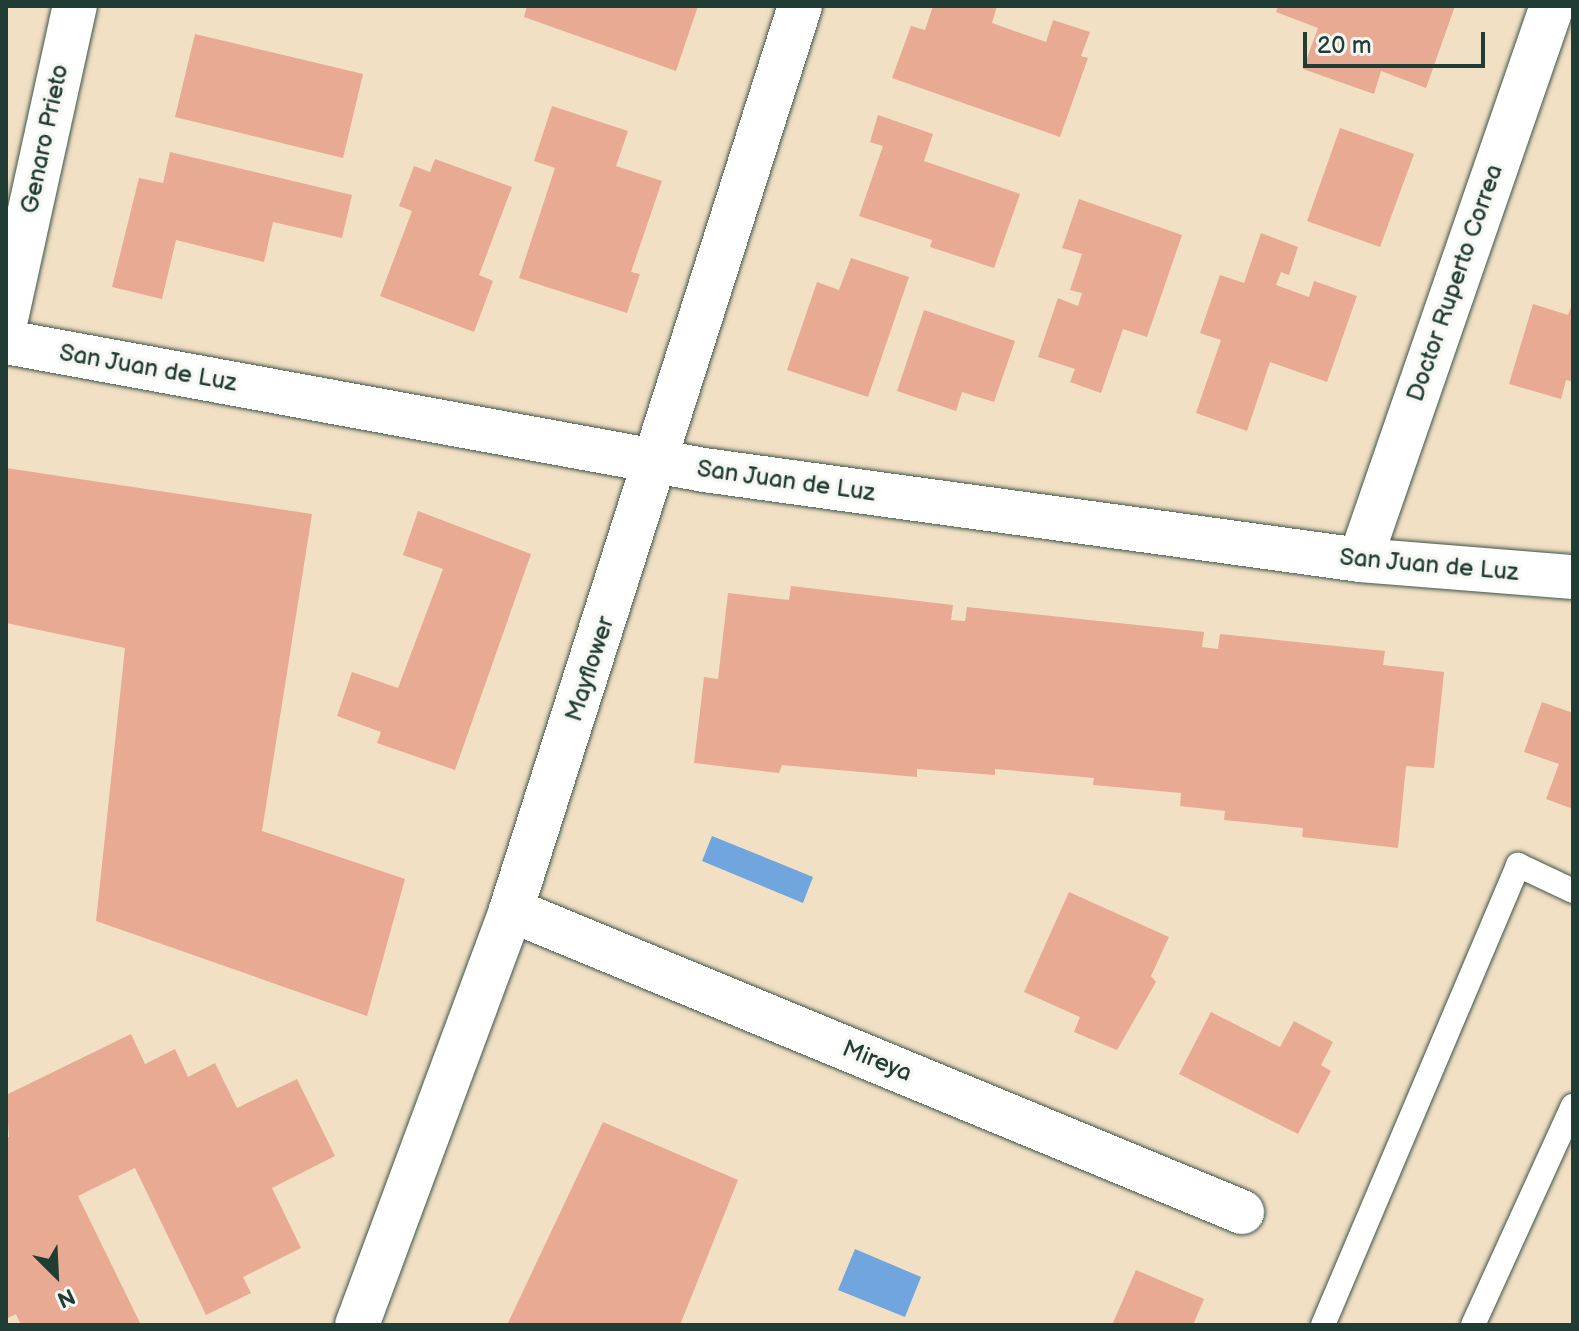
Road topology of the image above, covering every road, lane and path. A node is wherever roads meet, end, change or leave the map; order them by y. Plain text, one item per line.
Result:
1 (75, 6) edge
2 (800, 6) edge
3 (1552, 6) edge
4 (6, 319) edge
5 (6, 342) edge
6 (655, 462) junction
7 (1360, 560) junction
8 (1573, 577) edge
9 (1573, 891) edge
10 (511, 910) junction
11 (1573, 1106) edge
12 (1242, 1212) dead end
13 (357, 1325) edge
14 (1323, 1325) edge
15 (1473, 1325) edge

1 - 4 street, Genaro Prieto
2 - 6 street, Mayflower
3 - 7 street, Doctor Ruperto Correa
5 - 6 street, San Juan de Luz
6 - 7 street, San Juan de Luz
6 - 10 street, Mayflower
7 - 8 street, San Juan de Luz
9 - 14 lane
10 - 12 street, Mireya
10 - 13 street, Mayflower
11 - 15 lane

